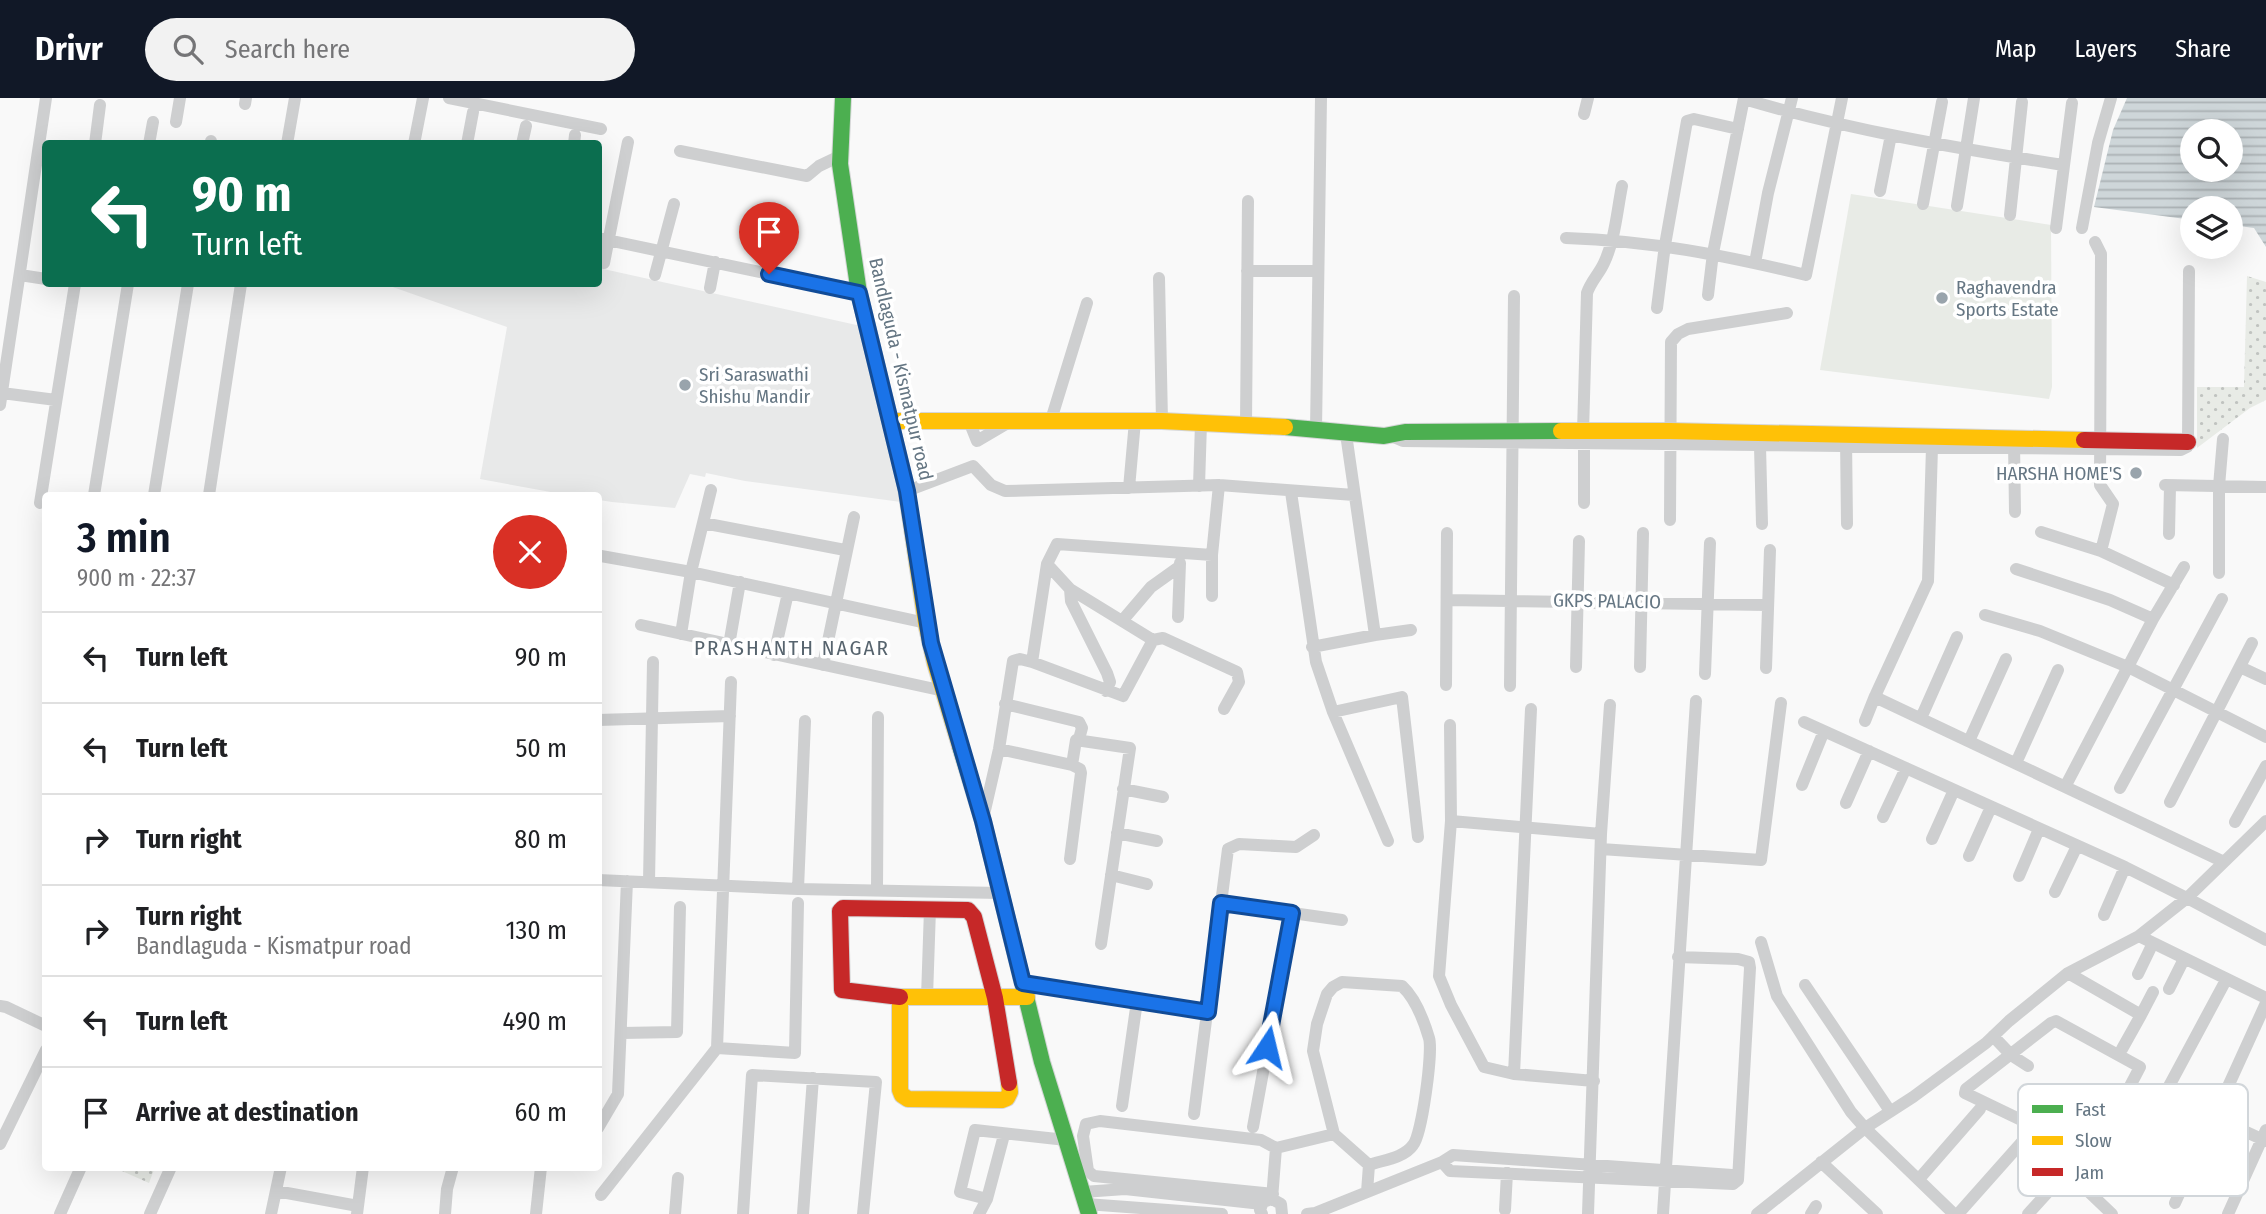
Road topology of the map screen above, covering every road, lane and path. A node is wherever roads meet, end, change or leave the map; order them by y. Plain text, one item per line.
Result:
1 (46, 98) edge
2 (180, 98) edge
3 (295, 98) edge
4 (423, 98) edge
5 (449, 98) edge
6 (843, 98) edge
7 (1321, 98) edge
8 (1588, 98) edge
9 (1792, 98) edge
10 (1842, 98) edge
11 (1974, 98) edge
12 (2111, 98) edge
13 (1744, 99) edge
14 (1942, 102) dead end
15 (2022, 102) dead end
16 (2072, 103) dead end
17 (100, 105) dead end
18 (473, 112) dead end
19 (1789, 113) junction
20 (1584, 114) dead end
21 (153, 122) dead end
22 (176, 122) dead end
23 (1838, 122) junction
24 (526, 126) dead end
25 (601, 129) dead end
26 (1738, 129) junction
27 (1891, 135) junction
28 (43, 140) edge
29 (96, 140) edge
30 (150, 140) edge
31 (288, 140) edge
32 (415, 140) edge
33 (468, 140) edge
34 (523, 140) edge
35 (628, 142) dead end
36 (1935, 144) junction
37 (1966, 149) junction
38 (680, 151) dead end
39 (42, 154) edge
40 (840, 156) junction
41 (2016, 158) junction
42 (2063, 165) junction
43 (1622, 186) dead end
44 (1880, 191) dead end
45 (39, 196) edge
46 (1248, 201) dead end
47 (674, 204) dead end
48 (1923, 204) dead end
49 (1957, 206) dead end
50 (2010, 215) dead end
51 (2056, 228) dead end
52 (2082, 228) dead end
53 (778, 229) dead end
54 (1566, 238) dead end
55 (604, 239) edge
56 (1612, 239) junction
57 (2095, 242) dead end
58 (1665, 245) junction
59 (662, 251) junction
60 (1713, 253) junction
61 (715, 262) junction
62 (604, 263) dead end
63 (1755, 263) junction
64 (1247, 271) junction
65 (1317, 271) junction
66 (2189, 271) dead end
67 (769, 274) junction
68 (20, 275) junction
69 (655, 275) dead end
70 (42, 278) edge
71 (1159, 278) dead end
72 (75, 287) edge
73 (128, 287) edge
74 (188, 287) edge
75 (240, 287) edge
76 (710, 288) dead end
77 (859, 293) junction
78 (1708, 295) dead end
79 (1514, 296) dead end
80 (1087, 303) dead end
81 (1657, 308) dead end
82 (1787, 313) dead end
83 (1, 399) edge
84 (56, 400) junction
85 (891, 421) junction
86 (969, 421) junction
87 (1012, 421) junction
88 (1051, 421) junction
89 (1135, 421) junction
90 (1162, 421) junction
91 (1201, 423) junction
92 (1245, 424) junction
93 (1316, 430) junction
94 (1346, 434) junction
95 (1513, 437) junction
96 (1670, 437) junction
97 (1584, 438) junction
98 (2223, 439) dead end
99 (1846, 440) junction
100 (977, 441) junction
101 (2188, 442) joint
102 (2014, 443) junction
103 (2101, 445) junction
104 (1760, 446) junction
105 (1932, 447) junction
106 (973, 466) junction
107 (1219, 485) junction
108 (1199, 486) junction
109 (2219, 486) junction
110 (2266, 487) edge
111 (1129, 488) junction
112 (711, 490) dead end
113 (907, 491) junction
114 (94, 492) edge
115 (154, 492) edge
116 (209, 492) edge
117 (1291, 492) junction
118 (1354, 495) junction
119 (40, 503) dead end
120 (1584, 503) dead end
121 (2015, 512) dead end
122 (854, 517) dead end
123 (1670, 520) dead end
124 (703, 523) junction
125 (1762, 524) dead end
126 (1847, 524) dead end
127 (2041, 531) dead end
128 (1447, 533) dead end
129 (1643, 533) dead end
130 (2169, 534) dead end
131 (1580, 541) dead end
132 (1710, 543) dead end
133 (845, 550) junction
134 (1770, 550) dead end
135 (2101, 551) junction
136 (1180, 552) junction
137 (1212, 555) junction
138 (602, 556) edge
139 (1046, 564) junction
140 (2184, 566) dead end
141 (1179, 567) junction
142 (2016, 569) dead end
143 (691, 572) junction
144 (2219, 573) dead end
145 (740, 582) junction
146 (2174, 585) junction
147 (1070, 589) junction
148 (788, 593) junction
149 (1212, 596) dead end
150 (2222, 599) dead end
151 (1447, 600) junction
152 (1511, 600) junction
153 (1578, 601) junction
154 (1642, 602) junction
155 (836, 603) junction
156 (1709, 603) junction
157 (1767, 605) junction
158 (1985, 615) dead end
159 (1178, 617) dead end
160 (2153, 619) junction
161 (1122, 621) junction
162 (926, 623) junction
163 (641, 625) dead end
164 (1411, 630) dead end
165 (681, 634) junction
166 (1375, 635) junction
167 (1957, 637) dead end
168 (1153, 639) junction
169 (2252, 643) dead end
170 (729, 645) junction
171 (1312, 647) junction
172 (774, 655) junction
173 (2006, 659) dead end
174 (653, 662) dead end
175 (1032, 662) junction
176 (823, 666) junction
177 (1576, 667) dead end
178 (1640, 667) dead end
179 (2128, 667) junction
180 (2240, 667) junction
181 (1766, 668) dead end
182 (2058, 670) dead end
183 (1705, 674) dead end
184 (2266, 679) edge
185 (731, 682) dead end
186 (1446, 685) dead end
187 (1510, 686) dead end
188 (2173, 688) junction
189 (944, 691) junction
190 (1106, 691) junction
191 (1875, 696) junction
192 (1696, 701) dead end
193 (1781, 703) dead end
194 (1005, 704) junction
195 (1610, 705) dead end
196 (1224, 709) dead end
197 (1531, 709) dead end
198 (1333, 712) junction
199 (2218, 712) junction
200 (730, 716) junction
201 (878, 717) dead end
202 (1921, 718) junction
203 (653, 719) junction
204 (602, 720) edge
205 (805, 721) dead end
206 (1865, 721) dead end
207 (1804, 722) dead end
208 (1450, 725) dead end
209 (1824, 731) junction
210 (2266, 737) edge
211 (1079, 739) junction
212 (1969, 741) junction
213 (999, 749) junction
214 (1869, 751) junction
215 (2016, 763) junction
216 (1072, 765) junction
217 (2266, 766) edge
218 (1906, 768) junction
219 (1802, 785) dead end
220 (2065, 787) junction
221 (2120, 788) dead end
222 (1123, 789) junction
223 (1954, 790) junction
224 (1163, 797) dead end
225 (2170, 802) dead end
226 (1846, 803) dead end
227 (1991, 807) junction
228 (1883, 817) dead end
229 (983, 821) junction
230 (1451, 821) junction
231 (2266, 821) edge
232 (2235, 822) dead end
233 (1528, 828) junction
234 (2039, 829) junction
235 (1117, 833) junction
236 (1601, 834) junction
237 (1314, 835) dead end
238 (1418, 837) dead end
239 (1932, 839) dead end
240 (1157, 841) dead end
241 (1388, 841) dead end
242 (2077, 846) junction
243 (1601, 849) junction
244 (1686, 856) junction
245 (1969, 856) dead end
246 (1070, 859) dead end
247 (2224, 862) junction
248 (2125, 867) junction
249 (1111, 875) junction
250 (2019, 876) dead end
251 (602, 880) edge
252 (627, 881) junction
253 (649, 882) junction
254 (1147, 884) dead end
255 (724, 886) junction
256 (798, 889) junction
257 (877, 891) junction
258 (2055, 892) dead end
259 (1000, 893) junction
260 (2187, 898) junction
261 (798, 902) dead end
262 (1221, 903) junction
263 (680, 907) dead end
264 (930, 909) junction
265 (1292, 913) junction
266 (2104, 915) dead end
267 (1342, 920) dead end
268 (2139, 936) junction
269 (2266, 940) edge
270 (1761, 942) dead end
271 (2153, 943) junction
272 (1101, 944) dead end
273 (1678, 957) junction
274 (2184, 959) junction
275 (2068, 974) junction
276 (2138, 974) dead end
277 (2226, 980) junction
278 (1805, 985) dead end
279 (2169, 989) dead end
280 (1025, 990) junction
281 (2153, 992) dead end
282 (900, 997) junction
283 (927, 997) junction
284 (995, 998) junction
285 (2266, 1001) edge
286 (1137, 1002) junction
287 (0, 1006) edge
288 (1208, 1012) junction
289 (2141, 1015) junction
290 (42, 1024) edge
291 (622, 1033) junction
292 (1993, 1036) junction
293 (717, 1048) junction
294 (2122, 1049) dead end
295 (2011, 1055) junction
296 (42, 1058) edge
297 (2028, 1066) dead end
298 (1949, 1070) junction
299 (1514, 1074) junction
300 (813, 1078) junction
301 (1594, 1081) junction
302 (2131, 1084) edge
303 (2172, 1084) edge
304 (2229, 1084) edge
305 (1966, 1090) junction
306 (1122, 1105) dead end
307 (1980, 1109) dead end
308 (1890, 1111) junction
309 (1194, 1114) dead end
310 (2018, 1119) edge
311 (602, 1121) edge
312 (1253, 1127) dead end
313 (1865, 1128) junction
314 (2248, 1131) edge
315 (1004, 1135) junction
316 (1334, 1135) junction
317 (2265, 1137) edge
318 (1066, 1140) junction
319 (0, 1143) edge
320 (2018, 1146) edge
321 (1276, 1148) junction
322 (1442, 1161) junction
323 (1821, 1162) junction
324 (1369, 1165) junction
325 (79, 1171) edge
326 (169, 1171) edge
327 (280, 1171) edge
328 (363, 1171) edge
329 (452, 1171) edge
330 (541, 1171) edge
331 (1591, 1171) junction
332 (2248, 1172) edge
333 (1507, 1173) junction
334 (1666, 1176) junction
335 (678, 1178) dead end
336 (1919, 1179) junction
337 (276, 1191) junction
338 (1367, 1192) junction
339 (601, 1195) dead end
340 (2046, 1196) edge
341 (2093, 1196) edge
342 (2178, 1196) edge
343 (2237, 1196) edge
344 (987, 1199) junction
345 (1267, 1203) edge
346 (2175, 1203) dead end
347 (1086, 1204) edge
348 (358, 1210) edge
349 (1126, 1210) edge
350 (1504, 1210) dead end
351 (2030, 1213) edge
352 (60, 1214) edge
353 (150, 1214) edge
354 (271, 1214) edge
355 (445, 1214) edge
356 (536, 1214) edge
357 (676, 1214) edge
358 (743, 1214) edge
359 (803, 1214) edge
360 (863, 1214) edge
361 (979, 1214) edge
362 (1222, 1214) edge
363 (1282, 1214) edge
364 (1307, 1214) edge
365 (1588, 1214) edge
366 (1663, 1214) edge
367 (1757, 1214) edge
368 (1877, 1214) edge
369 (1956, 1214) edge
370 (2112, 1214) edge
371 (2228, 1214) edge

1 - 28 street
2 - 22 street
3 - 31 street
4 - 32 street
5 - 25 street
6 - 40 street, Bandlaguda - Kismatpur road
7 - 65 street
8 - 20 street
9 - 19 street
10 - 23 street
11 - 37 street
12 - 52 street
13 - 19 street
13 - 26 street
14 - 36 street
15 - 41 street
16 - 42 street
17 - 29 street
18 - 33 street
19 - 23 street
19 - 63 street
21 - 30 street
23 - 27 street
23 - 63 street
24 - 34 street
26 - 58 street
26 - 60 street
27 - 36 street
27 - 44 street
35 - 55 street
36 - 37 street
36 - 48 street
37 - 41 street
37 - 49 street
38 - 40 street
39 - 45 street
40 - 77 street, Bandlaguda - Kismatpur road
41 - 42 street
41 - 50 street
42 - 51 street
43 - 56 street
45 - 68 street
46 - 64 street
47 - 59 street
53 - 67 street
54 - 56 street
55 - 59 street
55 - 62 street
56 - 58 street
56 - 97 street
57 - 103 street
58 - 60 street
58 - 81 street
59 - 61 street
59 - 69 street
60 - 63 street
60 - 78 street
61 - 67 street
61 - 76 street
64 - 65 street
64 - 92 street
65 - 93 street
66 - 101 street
67 - 77 street
68 - 70 street
68 - 83 street
71 - 90 street
72 - 84 street
73 - 114 street
74 - 115 street
75 - 116 street
77 - 85 street, Bandlaguda - Kismatpur road
79 - 95 street
80 - 88 street
82 - 96 street
83 - 84 street
84 - 119 street
85 - 86 street
85 - 113 street, Bandlaguda - Kismatpur road
86 - 87 street
86 - 100 street
87 - 88 street
87 - 100 street
88 - 89 street
89 - 90 street
89 - 111 street
90 - 91 street
91 - 92 street
91 - 108 street
92 - 93 street
93 - 94 street
94 - 95 street
94 - 118 street
95 - 97 street
95 - 152 street
96 - 97 street
96 - 99 street
96 - 104 street
96 - 123 street
97 - 120 street
98 - 109 street
99 - 102 street
99 - 104 street
99 - 105 street
99 - 126 street
100 - 106 street
101 - 103 street
102 - 103 street
102 - 105 street
102 - 121 street
103 - 135 street
104 - 125 street
105 - 191 street
106 - 111 street
106 - 113 street
107 - 108 street
107 - 117 street
107 - 137 street
108 - 111 street
109 - 110 street
109 - 130 street
109 - 144 street
112 - 124 street
113 - 162 street, Bandlaguda - Kismatpur road
117 - 118 street
117 - 171 street
118 - 166 street
122 - 133 street
124 - 133 street
124 - 143 street
127 - 135 street
128 - 151 street
129 - 154 street
131 - 153 street
132 - 156 street
133 - 155 street
134 - 157 street
135 - 146 street
136 - 137 street
136 - 139 street
136 - 141 street
137 - 149 street
138 - 143 street
139 - 147 street
139 - 175 street
140 - 146 street
141 - 159 street
141 - 161 street
142 - 160 street
143 - 145 street
143 - 165 street
145 - 148 street
145 - 170 street
146 - 160 street
147 - 161 street
147 - 190 street
148 - 155 street
148 - 172 street
150 - 188 street
151 - 152 street, GKPS PALACIO
151 - 186 street
152 - 153 street, GKPS PALACIO
152 - 187 street
153 - 154 street, GKPS PALACIO
153 - 177 street
154 - 156 street, GKPS PALACIO
154 - 178 street
155 - 162 street
155 - 176 street
156 - 157 street, GKPS PALACIO
156 - 183 street
157 - 181 street
158 - 179 street
160 - 179 street
161 - 168 street
162 - 189 street, Bandlaguda - Kismatpur road
163 - 165 street
164 - 166 street
165 - 170 street
166 - 171 street
167 - 202 street
168 - 190 street
168 - 196 street
169 - 180 street
170 - 172 street
171 - 198 street
172 - 176 street
173 - 212 street
174 - 203 street
175 - 190 street
175 - 194 street
176 - 189 street
179 - 188 street
179 - 220 street
180 - 184 street
180 - 199 street
182 - 215 street
185 - 200 street
188 - 199 street
188 - 221 street
189 - 229 street, Bandlaguda - Kismatpur road
191 - 202 street
191 - 206 street
192 - 244 street
193 - 244 street
194 - 211 street
194 - 213 street
195 - 236 street
197 - 233 street
198 - 238 street
198 - 241 street
199 - 210 street
199 - 225 street
200 - 203 street
200 - 255 street
201 - 257 street
202 - 212 street
203 - 204 street
203 - 253 street
205 - 256 street
207 - 209 street
208 - 230 street
209 - 214 street
209 - 219 street
211 - 216 street
211 - 222 street
212 - 215 street
213 - 216 street
213 - 229 street
214 - 218 street
214 - 226 street
215 - 220 street
216 - 246 street
217 - 232 street
218 - 223 street
218 - 228 street
220 - 247 street
222 - 224 street
222 - 235 street
223 - 227 street
223 - 239 street
227 - 234 street
227 - 245 street
229 - 259 street, Bandlaguda - Kismatpur road
230 - 233 street
230 - 299 street
231 - 247 street
233 - 236 street
233 - 299 street
234 - 242 street
234 - 250 street
235 - 240 street
235 - 249 street
236 - 243 street
237 - 262 street
242 - 248 street
242 - 258 street
243 - 244 street
243 - 301 street
244 - 273 street
247 - 260 street
248 - 260 street
248 - 266 street
249 - 254 street
249 - 272 street
251 - 252 street
252 - 253 street
252 - 291 street
253 - 255 street
255 - 256 street
255 - 293 street
256 - 257 street
257 - 259 street
259 - 280 street, Bandlaguda - Kismatpur road
260 - 268 street
260 - 269 street
261 - 293 street
262 - 265 street
262 - 288 street
263 - 291 street
264 - 282 street
264 - 283 street
264 - 284 street
265 - 267 street
265 - 312 street
268 - 271 street
268 - 275 street
270 - 313 street
271 - 274 street
271 - 276 street
273 - 334 street
273 - 334 street
274 - 277 street
274 - 279 street
275 - 289 street
275 - 292 street
277 - 285 street
277 - 303 street
278 - 308 street
280 - 284 street
280 - 286 street
280 - 318 street, Bandlaguda - Kismatpur road
281 - 289 street
282 - 283 street
282 - 284 street
283 - 284 street
285 - 304 street
286 - 288 street
286 - 306 street
287 - 290 street
288 - 309 street
289 - 294 street
291 - 311 street
292 - 295 street
292 - 298 street
293 - 339 street
295 - 297 street
295 - 302 street
295 - 305 street
296 - 319 street
298 - 305 street
298 - 308 street
299 - 301 street
300 - 358 street
300 - 359 street
300 - 360 street
301 - 331 street
305 - 310 street
307 - 336 street
308 - 313 street
313 - 323 street
313 - 336 street
314 - 317 street
315 - 318 street
315 - 344 street
315 - 344 street
316 - 321 street
316 - 324 street
316 - 324 street
317 - 332 street
318 - 347 street, Bandlaguda - Kismatpur road
320 - 369 street
321 - 345 street
321 - 345 street
322 - 331 street
322 - 333 street
322 - 338 street
323 - 367 street
323 - 368 street
324 - 338 street
325 - 352 street
326 - 353 street
327 - 337 street
328 - 348 street
329 - 355 street
330 - 356 street
331 - 333 street
331 - 334 street
331 - 365 street
333 - 350 street
334 - 366 street
335 - 357 street
336 - 369 street
337 - 348 street
337 - 354 street
338 - 364 street
340 - 351 street
341 - 370 street
342 - 346 street
343 - 371 street
344 - 361 street
345 - 347 street
345 - 363 street
347 - 349 street
349 - 362 street

